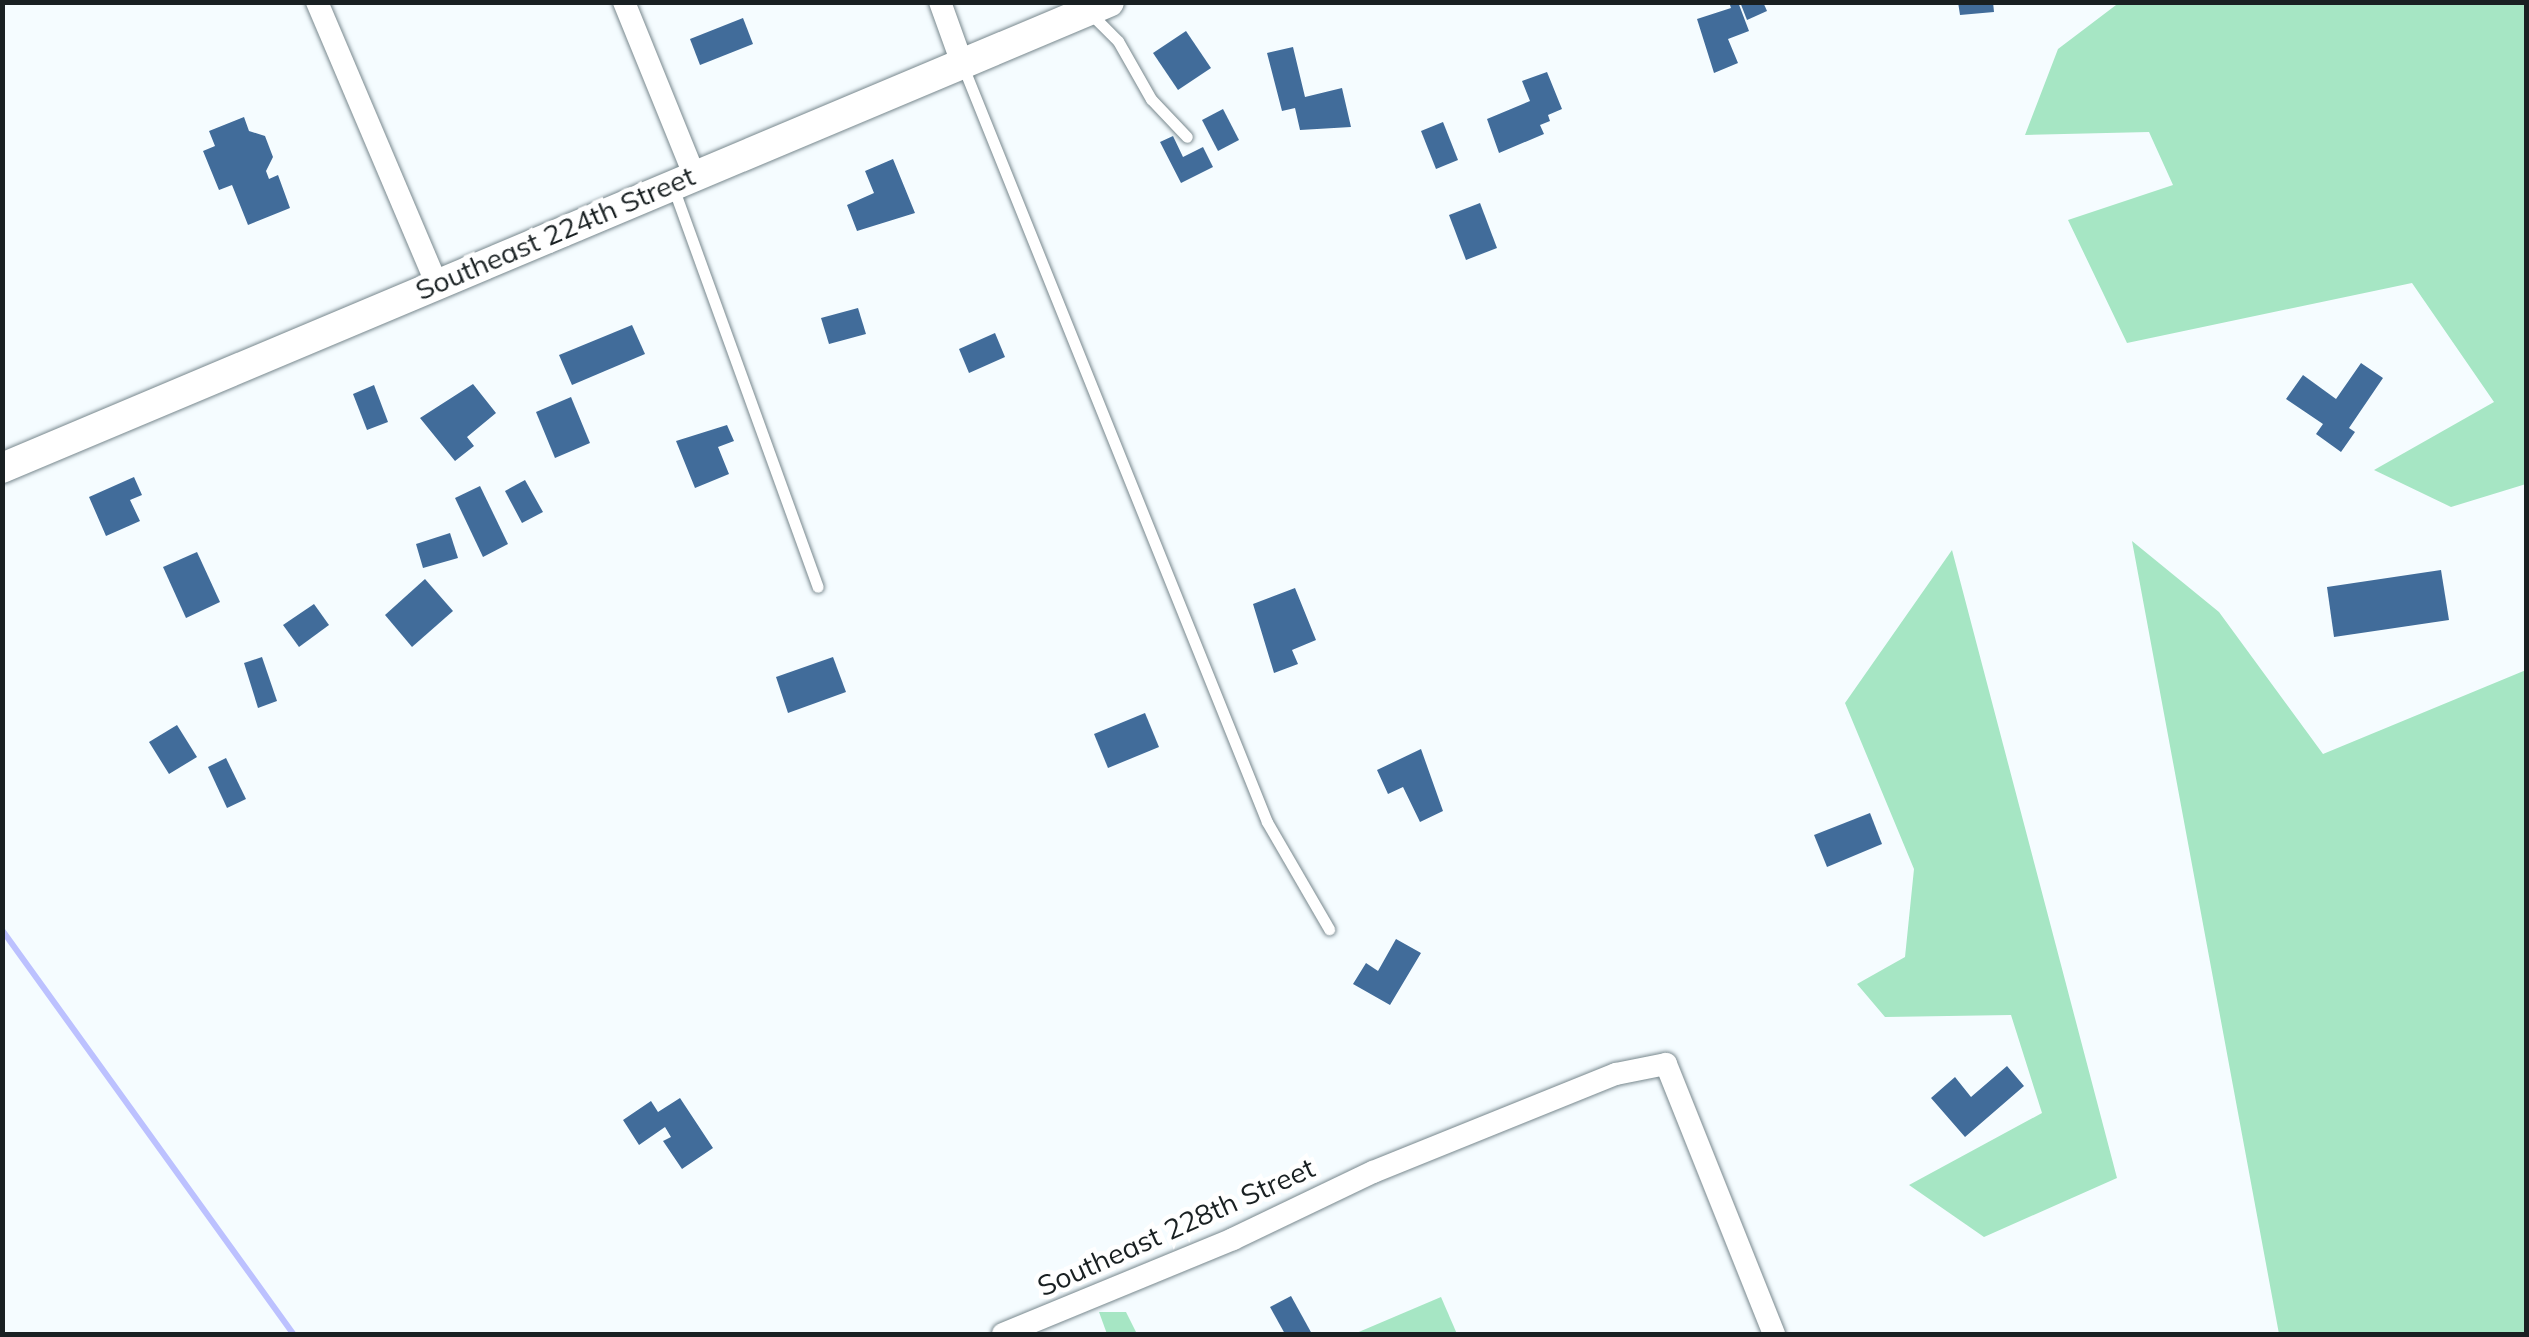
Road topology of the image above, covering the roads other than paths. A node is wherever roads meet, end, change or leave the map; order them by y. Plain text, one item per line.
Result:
1 (317, 2) edge
2 (624, 2) edge
3 (940, 2) edge
4 (1098, 7) edge
5 (962, 63) junction
6 (1187, 137) dead end
7 (683, 179) junction
8 (436, 283) junction
9 (2, 468) edge
10 (818, 587) dead end
11 (1329, 929) dead end
12 (1003, 1334) edge
13 (1774, 1334) edge

1 - 8 street
2 - 7 street
3 - 5 street
4 - 5 street, Southeast 224th Street
4 - 6 lane
5 - 7 street, Southeast 224th Street
5 - 11 lane
7 - 8 street, Southeast 224th Street
7 - 10 lane
8 - 9 street, Southeast 224th Street
12 - 13 street, Southeast 228th Street

